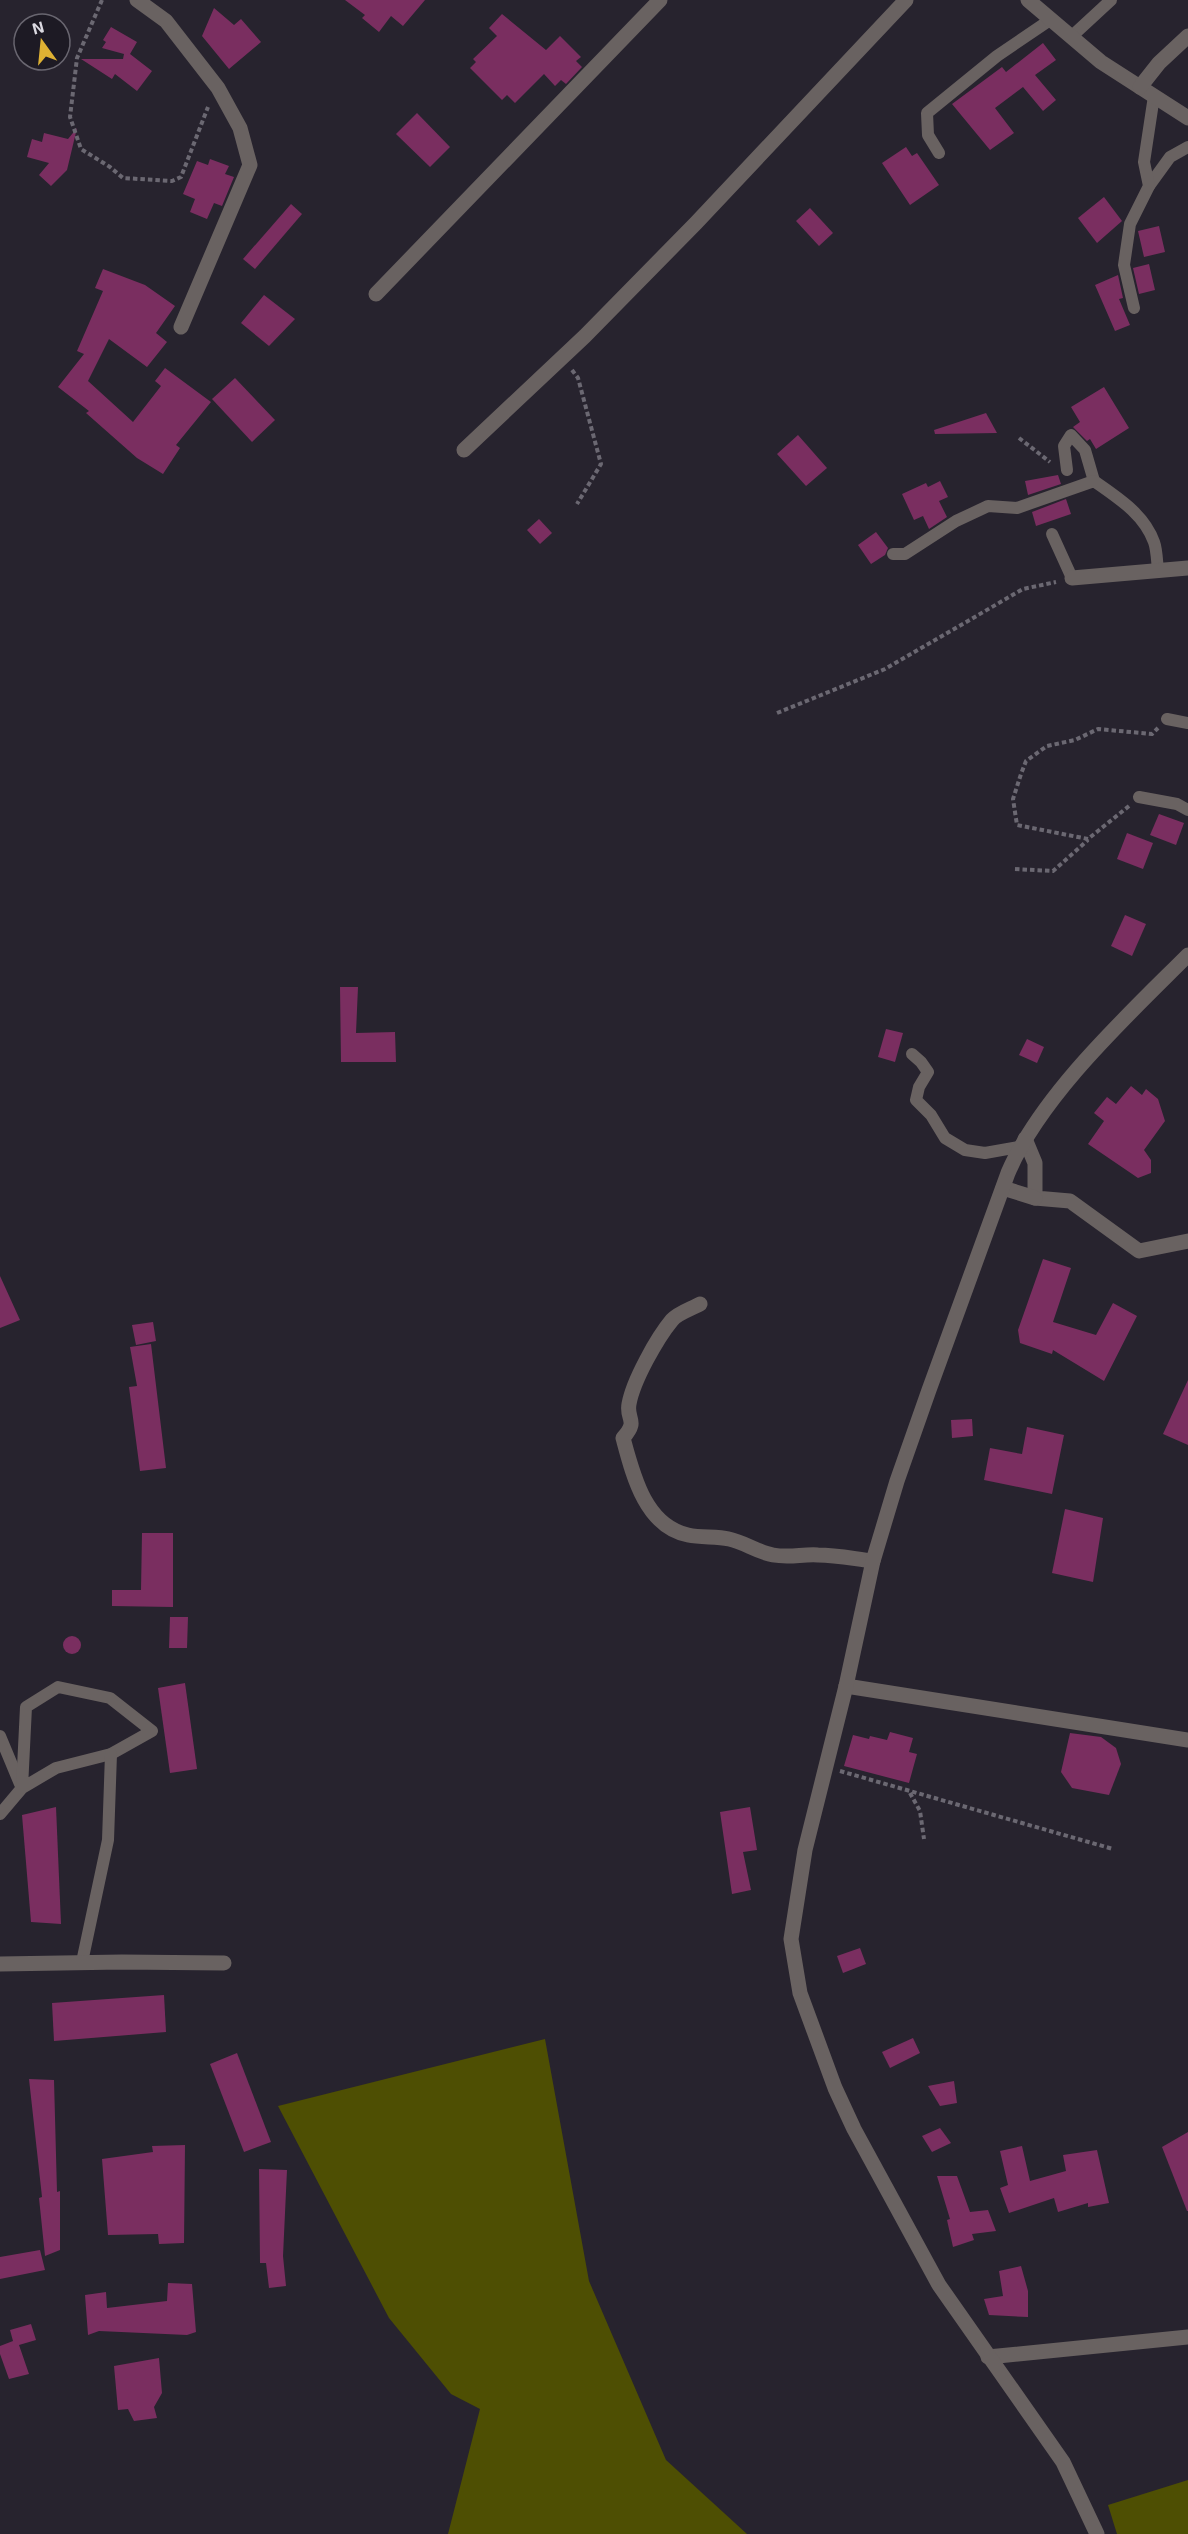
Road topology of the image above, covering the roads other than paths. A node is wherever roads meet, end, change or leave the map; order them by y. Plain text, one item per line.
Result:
1 (137, 0) edge
2 (660, 0) edge
3 (906, 0) edge
4 (1028, 0) edge
5 (1112, 0) edge
6 (1050, 20) junction
7 (1188, 36) edge
8 (1071, 37) junction
9 (1140, 87) junction
10 (1154, 96) junction
11 (1188, 118) edge
12 (1188, 147) edge
13 (939, 153) dead end
14 (1149, 186) junction
15 (376, 294) dead end
16 (1134, 308) dead end
17 (181, 327) dead end
18 (464, 450) dead end
19 (1067, 470) dead end
20 (1095, 481) junction
21 (1052, 534) dead end
22 (893, 554) dead end
23 (1188, 568) edge
24 (1158, 571) junction
25 (1072, 578) joint
26 (1167, 719) road end
27 (1188, 723) edge
28 (1139, 798) road end
29 (1188, 810) edge
30 (1188, 955) edge
31 (912, 1054) dead end
32 (1022, 1143) junction
33 (1003, 1188) junction
34 (1035, 1198) junction
35 (1188, 1241) edge
36 (700, 1304) dead end
37 (873, 1561) junction
38 (846, 1686) junction
39 (0, 1736) edge
40 (1188, 1740) edge
41 (111, 1754) junction
42 (22, 1788) junction
43 (0, 1814) edge
44 (82, 1962) junction
45 (0, 1964) edge
46 (224, 1964) dead end
47 (1188, 2337) edge
48 (988, 2357) junction
49 (1097, 2534) edge

1 - 17 street
2 - 15 street
3 - 18 street
4 - 6 street
5 - 8 lane
6 - 8 street
6 - 13 lane
7 - 9 street
8 - 9 street
9 - 10 street
10 - 11 street
10 - 14 lane
12 - 14 lane
14 - 16 lane
19 - 20 lane
20 - 22 lane
20 - 24 lane
21 - 25 lane
23 - 24 street
24 - 25 street
26 - 27 lane
28 - 29 lane
30 - 32 street
31 - 32 lane
32 - 33 street
32 - 34 street
33 - 34 street
33 - 37 street
34 - 35 street
36 - 37 street
37 - 38 street
38 - 40 street
38 - 48 street
39 - 42 lane
41 - 42 lane
41 - 42 lane
41 - 44 lane
42 - 43 lane
44 - 45 street
44 - 46 street
47 - 48 street
48 - 49 street

